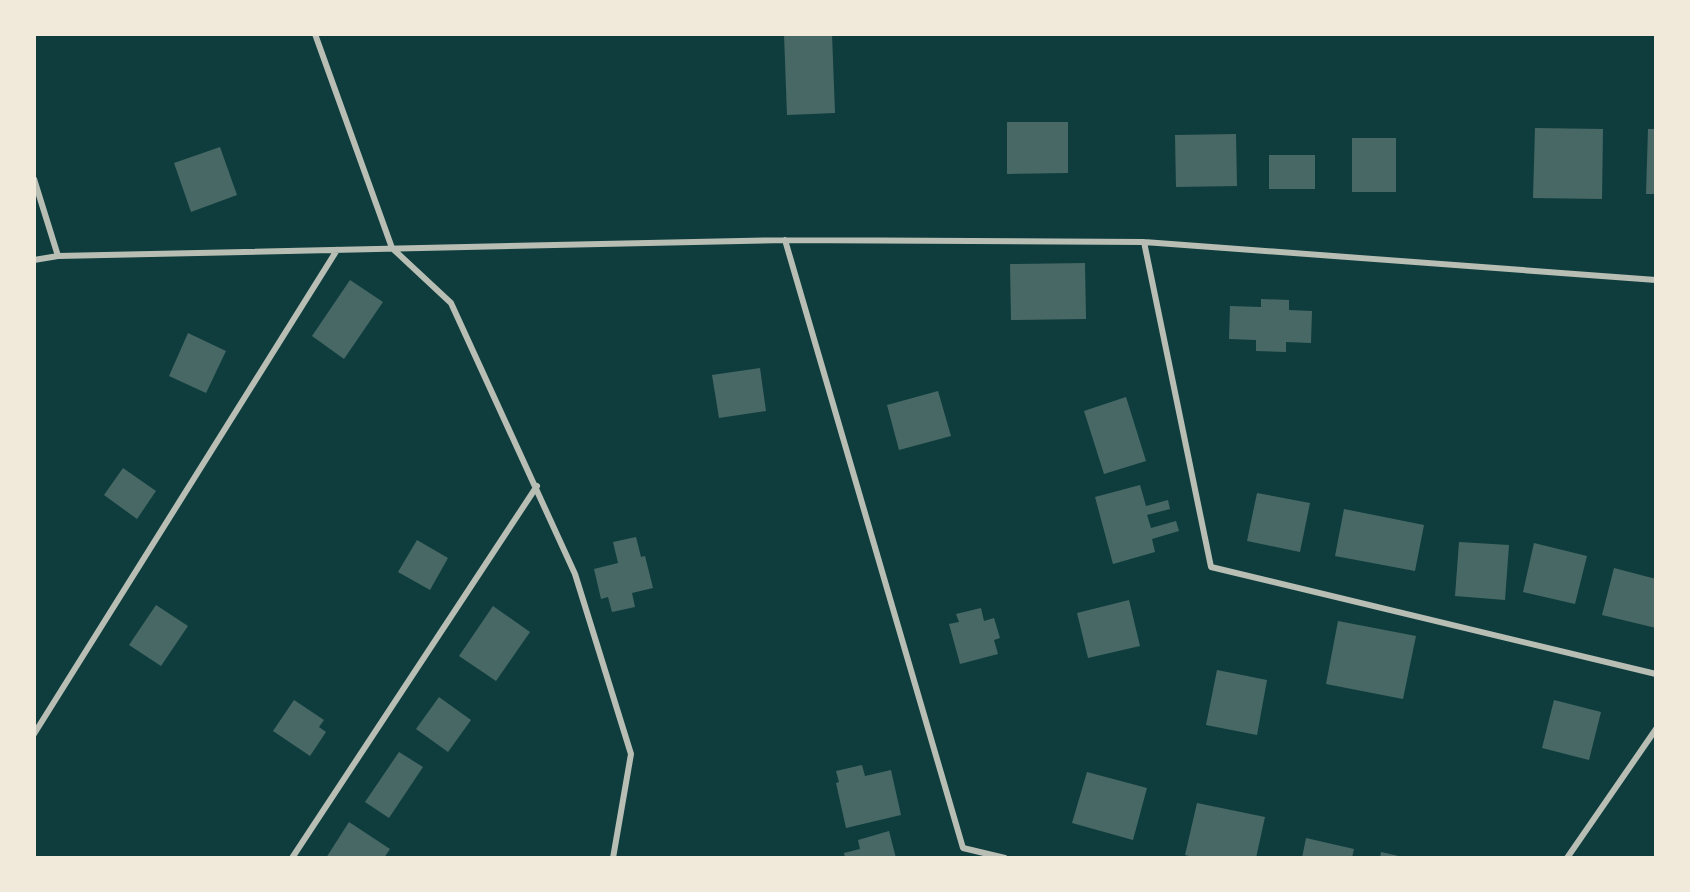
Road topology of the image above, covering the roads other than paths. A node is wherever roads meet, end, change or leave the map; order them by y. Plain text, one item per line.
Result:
1 (315, 34) edge
2 (34, 179) edge
3 (785, 240) junction
4 (1144, 242) junction
5 (392, 248) junction
6 (337, 250) junction
7 (58, 256) junction
8 (34, 260) edge
9 (1656, 280) edge
10 (537, 486) junction
11 (1656, 674) edge
12 (1656, 729) edge
13 (34, 734) edge
14 (292, 858) edge
15 (613, 858) edge
16 (1005, 858) edge
17 (1567, 858) edge

1 - 5 street
2 - 7 street
3 - 4 street
3 - 5 street
3 - 16 street
4 - 9 street
4 - 11 street
5 - 6 street
5 - 10 street
6 - 7 street
6 - 13 street
7 - 8 street
10 - 14 street
10 - 15 street
12 - 17 street

